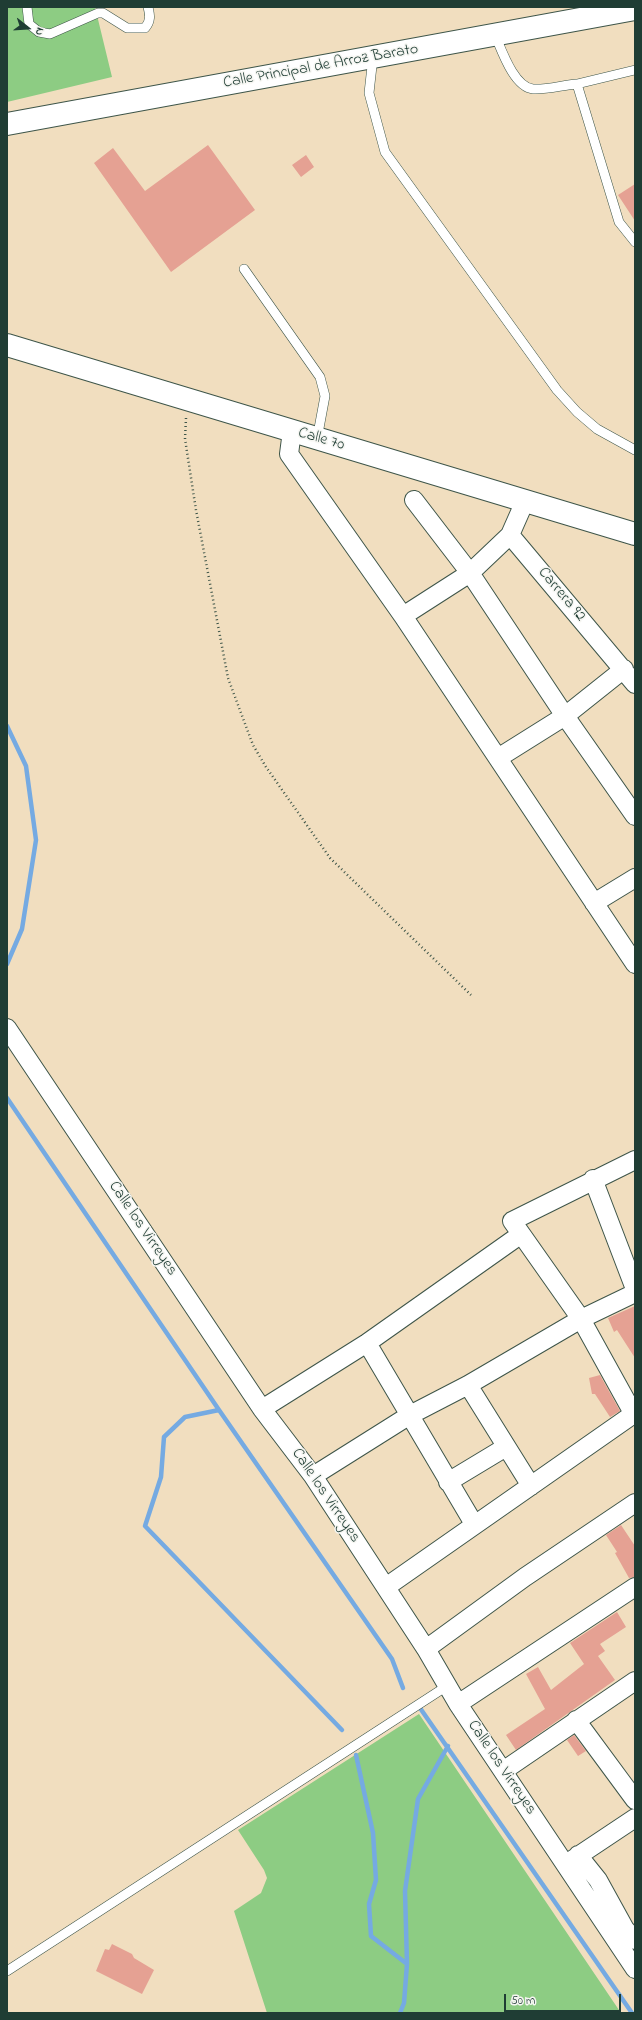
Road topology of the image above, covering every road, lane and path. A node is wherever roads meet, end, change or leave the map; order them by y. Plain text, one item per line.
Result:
1 (27, 7) edge
2 (148, 7) edge
3 (635, 9) edge
4 (495, 35) junction
5 (373, 58) junction
6 (635, 70) edge
7 (577, 84) junction
8 (7, 124) edge
9 (635, 242) edge
10 (244, 269) dead end
11 (7, 345) edge
12 (187, 400) junction
13 (292, 431) junction
14 (317, 439) junction
15 (635, 450) edge
16 (414, 500) dead end
17 (525, 501) junction
18 (635, 534) edge
19 (510, 535) junction
20 (470, 573) junction
21 (403, 616) junction
22 (624, 669) junction
23 (635, 684) edge
24 (565, 716) junction
25 (498, 758) junction
26 (635, 816) edge
27 (635, 878) edge
28 (594, 903) junction
29 (635, 964) edge
30 (471, 995) dead end
31 (7, 1028) edge
32 (635, 1160) edge
33 (593, 1179) junction
34 (520, 1235) junction
35 (635, 1288) edge
36 (635, 1294) edge
37 (581, 1320) junction
38 (368, 1343) junction
39 (468, 1385) junction
40 (262, 1409) junction
41 (634, 1413) edge
42 (410, 1415) junction
43 (506, 1447) junction
44 (313, 1476) junction
45 (448, 1482) junction
46 (531, 1486) junction
47 (635, 1503) edge
48 (474, 1524) junction
49 (386, 1587) junction
50 (635, 1587) edge
51 (426, 1649) junction
52 (635, 1681) edge
53 (447, 1686) junction
54 (458, 1704) junction
55 (576, 1720) junction
56 (503, 1771) junction
57 (635, 1800) edge
58 (635, 1818) edge
59 (572, 1859) junction
60 (601, 1903) junction
61 (635, 1940) edge
62 (634, 1965) edge
63 (7, 1971) edge

1 - 2 lane
3 - 4 street, Calle Principal de Arroz Barato
4 - 5 street, Calle Principal de Arroz Barato
4 - 7 lane
5 - 8 street, Calle Principal de Arroz Barato
5 - 15 lane
6 - 7 lane
7 - 9 lane
10 - 14 lane
11 - 12 street, Calle 70
12 - 13 street, Calle 70
12 - 30 path
13 - 14 street, Calle 70
13 - 21 street
14 - 17 street, Calle 70
16 - 20 street
17 - 18 street, Calle 70
17 - 19 street
19 - 20 street
19 - 22 street, Carrera 92
20 - 21 street
20 - 24 street
21 - 25 street
22 - 23 street, Carrera 92
22 - 24 street
24 - 25 street
24 - 26 street
25 - 28 street
27 - 28 street
28 - 29 street
31 - 40 street, Calle los Virreyes
32 - 33 street
33 - 34 street
33 - 35 street
34 - 37 street
34 - 38 street
36 - 37 street
37 - 39 street
37 - 41 street
38 - 40 street
38 - 42 street
39 - 42 street
39 - 43 street
40 - 44 street, Calle los Virreyes
41 - 46 street
42 - 44 street
42 - 45 street
43 - 45 street
43 - 46 street
44 - 49 street, Calle los Virreyes
45 - 48 street
46 - 48 street
47 - 51 street
48 - 49 street
49 - 51 street, Calle los Virreyes
50 - 54 street
51 - 53 street, Calle los Virreyes
52 - 55 street
53 - 54 street, Calle los Virreyes
53 - 63 lane
54 - 56 street, Calle los Virreyes
55 - 56 street
55 - 57 street
56 - 59 street, Calle los Virreyes
58 - 59 street
59 - 60 street, Calle los Virreyes
60 - 61 street
60 - 62 street, Calle los Virreyes

